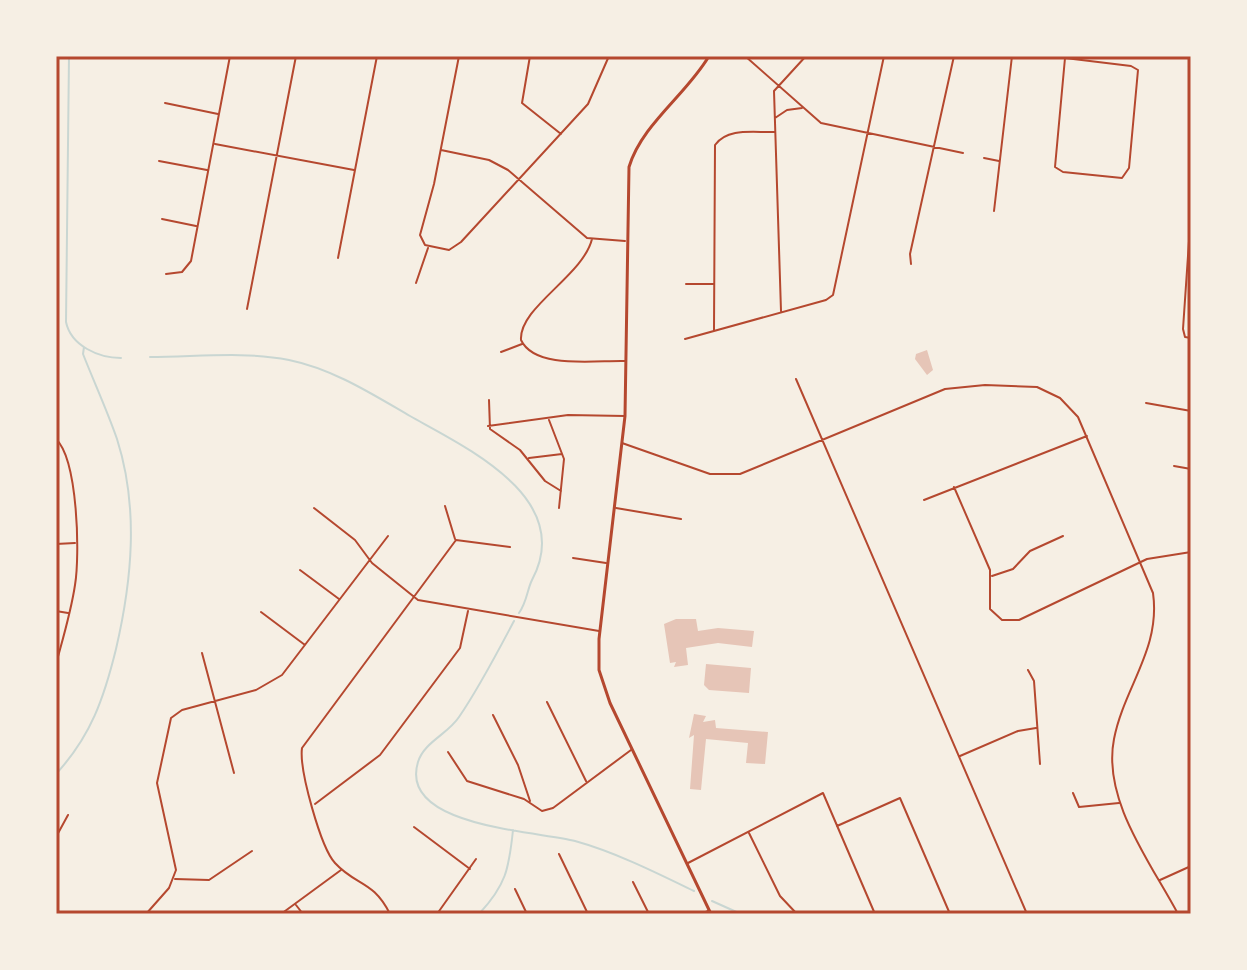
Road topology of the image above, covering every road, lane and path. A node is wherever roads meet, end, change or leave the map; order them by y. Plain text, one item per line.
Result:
1 (230, 56) edge
2 (296, 56) edge
3 (377, 56) edge
4 (459, 56) edge
5 (530, 56) edge
6 (609, 56) edge
7 (709, 56) edge
8 (745, 56) edge
9 (806, 56) edge
10 (884, 56) edge
11 (954, 56) edge
12 (1012, 56) edge
13 (1065, 57) edge
14 (778, 86) junction
15 (165, 103) dead end
16 (802, 108) junction
17 (219, 114) junction
18 (774, 119) junction
19 (775, 132) junction
20 (867, 133) junction
21 (561, 134) junction
22 (214, 144) junction
23 (933, 147) junction
24 (441, 150) junction
25 (963, 153) dead end
26 (276, 156) junction
27 (984, 158) dead end
28 (159, 161) dead end
29 (1000, 161) junction
30 (209, 170) junction
31 (355, 170) junction
32 (520, 178) junction
33 (994, 211) dead end
34 (1191, 212) edge
35 (162, 219) dead end
36 (198, 226) junction
37 (592, 239) junction
38 (626, 241) junction
39 (429, 247) junction
40 (338, 258) dead end
41 (911, 264) dead end
42 (1185, 267) junction
43 (1191, 267) edge
44 (166, 274) dead end
45 (416, 283) dead end
46 (686, 284) dead end
47 (714, 284) junction
48 (247, 309) dead end
49 (781, 313) junction
50 (714, 331) junction
51 (1191, 338) edge
52 (685, 339) dead end
53 (523, 344) junction
54 (501, 352) dead end
55 (626, 361) junction
56 (796, 379) dead end
57 (489, 400) dead end
58 (1146, 403) dead end
59 (1191, 411) edge
60 (625, 416) junction
61 (548, 419) junction
62 (488, 426) junction
63 (1088, 436) junction
64 (56, 439) edge
65 (823, 441) junction
66 (622, 443) junction
67 (562, 454) junction
68 (528, 458) junction
69 (1174, 466) dead end
70 (1191, 469) edge
71 (954, 487) junction
72 (561, 491) junction
73 (924, 500) dead end
74 (445, 506) dead end
75 (314, 508) dead end
76 (559, 508) dead end
77 (614, 508) junction
78 (681, 519) dead end
79 (388, 536) dead end
80 (1063, 536) dead end
81 (456, 540) junction
82 (76, 543) junction
83 (56, 544) edge
84 (510, 547) dead end
85 (1191, 552) edge
86 (573, 558) dead end
87 (370, 560) junction
88 (1143, 562) junction
89 (608, 564) junction
90 (300, 570) dead end
91 (991, 576) junction
92 (414, 597) junction
93 (340, 600) junction
94 (469, 609) junction
95 (56, 611) edge
96 (261, 612) dead end
97 (69, 613) junction
98 (600, 631) junction
99 (306, 645) junction
100 (202, 653) dead end
101 (56, 664) edge
102 (1028, 670) dead end
103 (215, 702) junction
104 (547, 702) dead end
105 (493, 715) dead end
106 (1037, 728) junction
107 (632, 749) junction
108 (448, 752) dead end
109 (959, 757) junction
110 (1040, 764) dead end
111 (234, 773) dead end
112 (587, 782) junction
113 (1073, 793) dead end
114 (530, 803) junction
115 (1120, 803) junction
116 (314, 805) junction
117 (68, 815) dead end
118 (837, 826) junction
119 (414, 827) dead end
120 (749, 831) junction
121 (56, 837) edge
122 (252, 851) dead end
123 (559, 854) dead end
124 (476, 859) dead end
125 (687, 864) junction
126 (1191, 866) edge
127 (342, 869) junction
128 (470, 869) junction
129 (174, 878) junction
130 (1160, 880) junction
131 (633, 882) dead end
132 (515, 889) dead end
133 (295, 904) junction
134 (710, 912) edge
135 (146, 914) edge
136 (281, 914) edge
137 (303, 914) edge
138 (390, 914) edge
139 (437, 914) edge
140 (527, 914) edge
141 (588, 914) edge
142 (649, 914) edge
143 (701, 914) edge
144 (797, 914) edge
145 (875, 914) edge
146 (950, 914) edge
147 (1027, 914) edge
148 (1178, 914) edge

1 - 17 street
2 - 26 street
3 - 31 street
4 - 24 street
5 - 21 street
6 - 21 street
7 - 38 main road
8 - 14 street
9 - 14 street
10 - 20 street
11 - 23 street
12 - 29 street
13 - 13 street
14 - 16 street
14 - 18 street
15 - 17 street
16 - 18 street
16 - 20 street
17 - 22 street
18 - 19 street
19 - 47 street
19 - 49 street
20 - 23 street
20 - 49 street
21 - 32 street
22 - 26 street
22 - 30 street
23 - 25 street
23 - 41 street
24 - 32 street
24 - 39 street
26 - 31 street
26 - 48 street
27 - 29 street
28 - 30 street
29 - 33 street
30 - 36 street
31 - 40 street
32 - 37 street
32 - 39 street
34 - 42 street
35 - 36 street
36 - 44 street
37 - 38 street
37 - 53 street
38 - 55 main road
39 - 45 street
42 - 43 street
42 - 51 street
46 - 47 street
47 - 50 street
49 - 50 street
50 - 52 street
53 - 54 street
53 - 55 street
55 - 60 main road
56 - 65 street
57 - 62 street
58 - 59 street
60 - 61 street
60 - 66 main road
61 - 62 street
61 - 67 street
62 - 68 street
63 - 65 street
63 - 71 street
63 - 88 street
64 - 82 street
65 - 66 street
65 - 109 street
66 - 77 main road
67 - 68 street
67 - 72 street
68 - 72 street
69 - 70 street
71 - 73 street
71 - 91 street
72 - 76 street
74 - 81 street
75 - 87 street
77 - 78 street
77 - 89 main road
79 - 87 street
80 - 91 street
81 - 84 street
81 - 92 street
82 - 83 street
82 - 97 street
85 - 88 street
86 - 89 street
87 - 92 street
87 - 93 street
88 - 91 street
88 - 115 street
89 - 98 main road
90 - 93 street
92 - 94 street
92 - 116 street
93 - 99 street
94 - 98 street
94 - 116 street
95 - 97 street
96 - 99 street
97 - 101 street
98 - 107 main road
99 - 103 street
100 - 103 street
102 - 106 street
103 - 111 street
103 - 129 street
104 - 112 street
105 - 114 street
106 - 109 street
106 - 110 street
107 - 112 street
107 - 125 main road
108 - 114 street
109 - 147 street
112 - 114 street
113 - 115 street
115 - 130 street
116 - 127 street
117 - 121 street
118 - 120 street
118 - 145 street
118 - 146 street
119 - 128 street
120 - 125 street
120 - 144 street
122 - 129 street
123 - 141 street
124 - 128 street
125 - 134 main road
126 - 130 street
127 - 133 street
127 - 138 street
128 - 139 street
129 - 135 street
130 - 148 street
131 - 142 street
132 - 140 street
133 - 136 street
133 - 137 street
134 - 143 street

